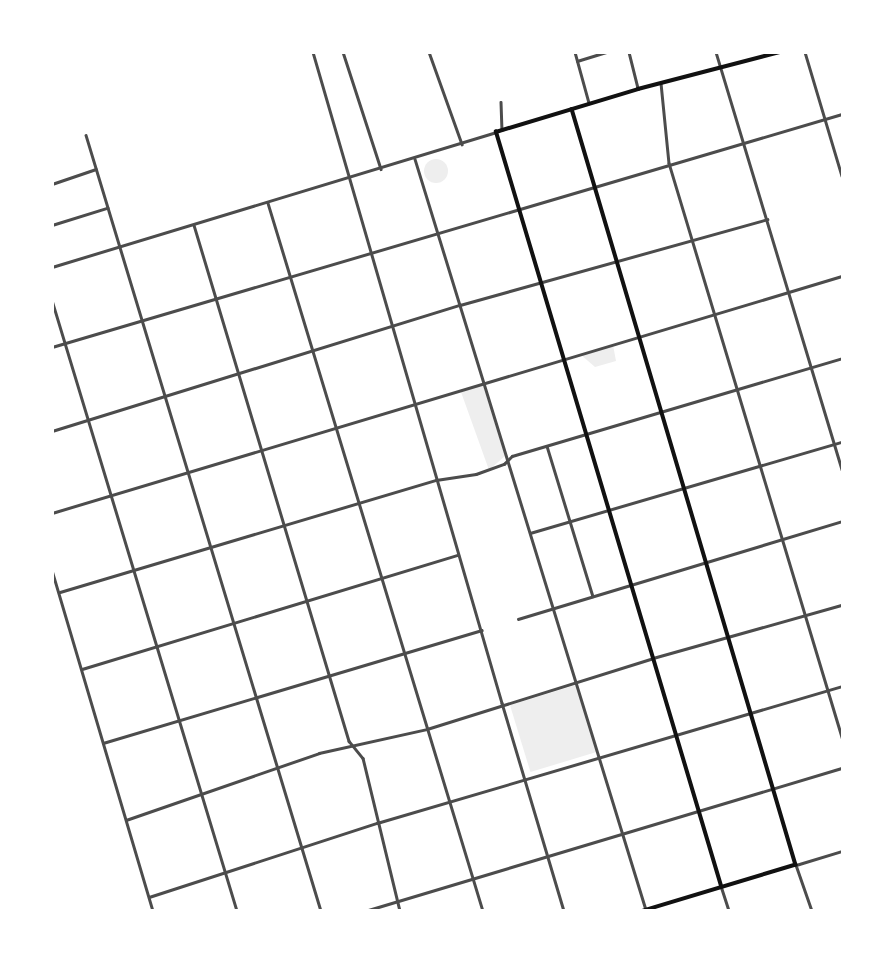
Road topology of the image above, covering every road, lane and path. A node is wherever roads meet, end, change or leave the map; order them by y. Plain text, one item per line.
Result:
1 (313, 52) edge
2 (343, 52) edge
3 (429, 52) edge
4 (575, 52) edge
5 (607, 52) edge
6 (629, 52) edge
7 (716, 52) edge
8 (780, 52) edge
9 (805, 52) edge
10 (577, 61) junction
11 (723, 69) junction
12 (661, 83) junction
13 (638, 89) junction
14 (501, 102) dead end
15 (589, 104) junction
16 (572, 109) junction
17 (842, 114) edge
18 (824, 119) junction
19 (502, 131) junction
20 (496, 132) junction
21 (86, 135) dead end
22 (743, 141) junction
23 (462, 144) junction
24 (415, 159) junction
25 (669, 163) junction
26 (96, 169) junction
27 (381, 170) junction
28 (842, 176) edge
29 (351, 180) junction
30 (52, 184) edge
31 (596, 186) junction
32 (268, 203) junction
33 (107, 208) junction
34 (518, 209) junction
35 (766, 219) junction
36 (52, 225) edge
37 (194, 225) junction
38 (437, 234) junction
39 (692, 240) junction
40 (118, 247) junction
41 (369, 254) junction
42 (618, 261) junction
43 (52, 267) edge
44 (842, 276) edge
45 (291, 277) junction
46 (540, 283) junction
47 (789, 292) junction
48 (52, 300) edge
49 (216, 300) junction
50 (460, 305) junction
51 (714, 315) junction
52 (141, 321) junction
53 (391, 328) junction
54 (640, 337) junction
55 (65, 343) junction
56 (52, 347) edge
57 (313, 352) junction
58 (842, 358) edge
59 (563, 360) junction
60 (811, 366) junction
61 (239, 376) junction
62 (484, 382) junction
63 (736, 389) junction
64 (164, 399) junction
65 (413, 404) junction
66 (663, 412) junction
67 (89, 420) junction
68 (336, 427) junction
69 (52, 431) edge
70 (585, 435) junction
71 (842, 442) edge
72 (835, 444) junction
73 (547, 446) junction
74 (261, 450) junction
75 (508, 459) junction
76 (757, 464) junction
77 (842, 469) edge
78 (187, 475) junction
79 (436, 480) junction
80 (684, 486) junction
81 (111, 496) junction
82 (359, 504) junction
83 (608, 509) junction
84 (52, 513) edge
85 (570, 521) junction
86 (842, 521) edge
87 (284, 526) junction
88 (530, 533) junction
89 (782, 539) junction
90 (210, 550) junction
91 (458, 555) junction
92 (707, 562) junction
93 (52, 570) edge
94 (134, 571) junction
95 (382, 578) junction
96 (631, 584) junction
97 (60, 592) junction
98 (593, 596) junction
99 (307, 601) junction
100 (842, 605) edge
101 (553, 608) junction
102 (804, 617) junction
103 (518, 619) dead end
104 (232, 624) junction
105 (481, 630) junction
106 (729, 638) junction
107 (157, 646) junction
108 (404, 653) junction
109 (653, 658) junction
110 (82, 669) junction
111 (329, 675) junction
112 (576, 681) junction
113 (842, 686) edge
114 (827, 691) junction
115 (254, 698) junction
116 (502, 703) junction
117 (752, 713) junction
118 (179, 720) junction
119 (427, 729) junction
120 (676, 736) junction
121 (842, 737) edge
122 (103, 743) junction
123 (354, 747) junction
124 (599, 757) junction
125 (842, 768) edge
126 (276, 771) junction
127 (525, 779) junction
128 (774, 789) junction
129 (202, 796) junction
130 (450, 805) junction
131 (699, 811) junction
132 (126, 820) junction
133 (377, 823) junction
134 (623, 835) junction
135 (303, 848) junction
136 (842, 851) edge
137 (548, 857) junction
138 (796, 865) junction
139 (225, 872) junction
140 (473, 878) junction
141 (721, 886) junction
142 (149, 897) junction
143 (397, 902) junction
144 (645, 910) edge
145 (153, 911) edge
146 (237, 911) edge
147 (321, 911) edge
148 (365, 911) edge
149 (400, 911) edge
150 (483, 911) edge
151 (564, 911) edge
152 (729, 911) edge
153 (812, 911) edge

1 - 29 street
2 - 27 street
3 - 23 street
4 - 10 street
5 - 10 street
6 - 13 street
7 - 11 street
8 - 11 highway
9 - 18 street
10 - 15 street
11 - 12 highway
11 - 22 street
12 - 13 highway
12 - 25 street
13 - 15 highway
14 - 19 street
15 - 16 highway
16 - 19 highway
16 - 31 highway
17 - 18 street
18 - 22 street
18 - 28 street
19 - 20 highway
20 - 23 street
20 - 34 highway
21 - 26 street
22 - 25 street
22 - 35 street
23 - 24 street
24 - 27 street
24 - 38 street
25 - 31 street
25 - 39 street
26 - 30 street
26 - 33 street
27 - 29 street
29 - 32 street
29 - 41 street
31 - 34 street
31 - 42 highway
32 - 37 street
32 - 45 street
33 - 36 street
33 - 40 street
34 - 38 street
34 - 46 highway
35 - 39 street
35 - 47 street
37 - 40 street
37 - 49 street
38 - 41 street
38 - 50 street
39 - 42 street
39 - 51 street
40 - 43 street
40 - 52 street
41 - 45 street
41 - 53 street
42 - 46 street
42 - 54 highway
44 - 47 street
45 - 49 street
45 - 57 street
46 - 50 street
46 - 59 highway
47 - 51 street
47 - 60 street
48 - 55 street
49 - 52 street
49 - 61 street
50 - 53 street
50 - 62 street
51 - 54 street
51 - 63 street
52 - 55 street
52 - 64 street
53 - 57 street
53 - 65 street
54 - 59 street
54 - 66 highway
55 - 56 street
55 - 67 street
57 - 61 street
57 - 68 street
58 - 60 street
59 - 62 street
59 - 70 highway
60 - 63 street
60 - 72 street
61 - 64 street
61 - 74 street
62 - 65 street
62 - 75 street
63 - 66 street
63 - 76 street
64 - 67 street
64 - 78 street
65 - 68 street
65 - 79 street
66 - 70 street
66 - 80 highway
67 - 69 street
67 - 81 street
68 - 74 street
68 - 82 street
70 - 73 street
70 - 83 highway
71 - 72 street
72 - 76 street
72 - 77 street
73 - 75 street
73 - 85 street
74 - 78 street
74 - 87 street
75 - 79 street
75 - 88 street
76 - 80 street
76 - 89 street
78 - 81 street
78 - 90 street
79 - 82 street
79 - 91 street
80 - 83 street
80 - 92 highway
81 - 84 street
81 - 94 street
82 - 87 street
82 - 95 street
83 - 85 street
83 - 96 highway
85 - 88 street
85 - 98 street
86 - 89 street
87 - 90 street
87 - 99 street
88 - 101 street
89 - 92 street
89 - 102 street
90 - 94 street
90 - 104 street
91 - 95 street
91 - 105 street
92 - 96 street
92 - 106 highway
93 - 97 street
94 - 97 street
94 - 107 street
95 - 99 street
95 - 108 street
96 - 98 street
96 - 109 highway
97 - 110 street
98 - 101 street
99 - 104 street
99 - 111 street
100 - 102 street
101 - 103 street
101 - 112 street
102 - 106 street
102 - 114 street
104 - 107 street
104 - 115 street
105 - 108 street
105 - 116 street
106 - 109 street
106 - 117 highway
107 - 110 street
107 - 118 street
108 - 111 street
108 - 119 street
109 - 112 street
109 - 120 highway
110 - 122 street
111 - 115 street
111 - 123 street
112 - 116 street
112 - 124 street
113 - 114 street
114 - 117 street
114 - 121 street
115 - 118 street
115 - 126 street
116 - 119 street
116 - 127 street
117 - 120 street
117 - 128 highway
118 - 122 street
118 - 129 street
119 - 123 street
119 - 130 street
120 - 124 street
120 - 131 highway
122 - 132 street
123 - 126 street
123 - 133 street
124 - 127 street
124 - 134 street
125 - 128 street
126 - 129 street
126 - 135 street
127 - 130 street
127 - 137 street
128 - 131 street
128 - 138 highway
129 - 132 street
129 - 139 street
130 - 133 street
130 - 140 street
131 - 134 street
131 - 141 highway
132 - 142 street
133 - 135 street
133 - 143 street
134 - 137 street
134 - 144 street
135 - 139 street
135 - 147 street
136 - 138 street
137 - 140 street
137 - 151 street
138 - 141 highway
138 - 153 street
139 - 142 street
139 - 146 street
140 - 143 street
140 - 150 street
141 - 144 highway
141 - 152 street
142 - 145 street
143 - 148 street
143 - 149 street

